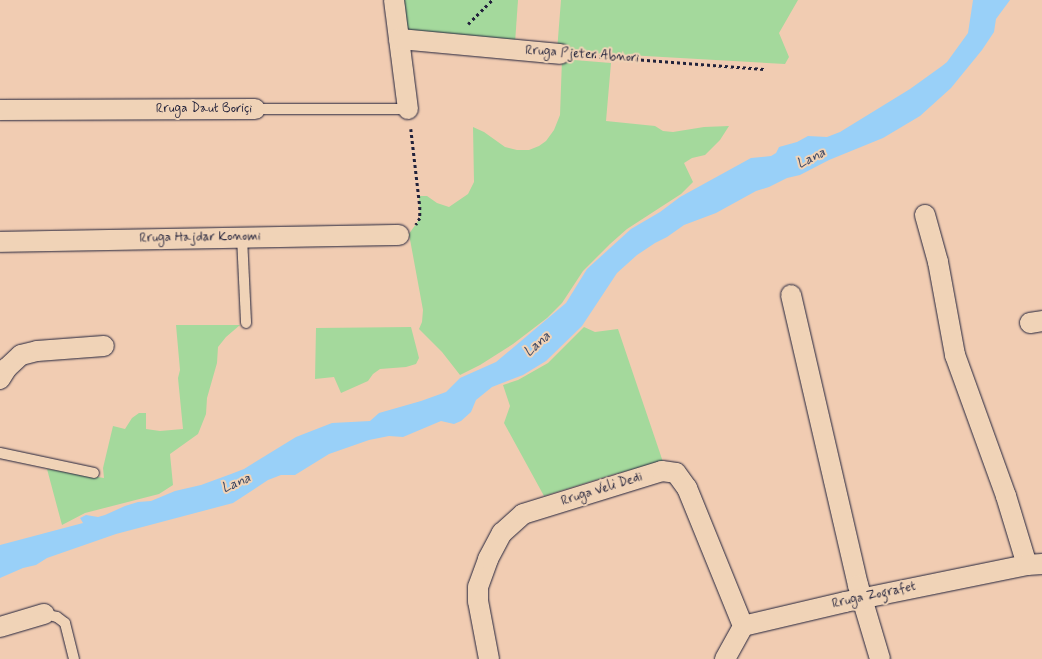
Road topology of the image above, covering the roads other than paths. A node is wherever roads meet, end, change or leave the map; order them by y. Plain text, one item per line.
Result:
1 (394, 0) edge
2 (400, 39) junction
3 (560, 54) road end
4 (255, 109) joint
5 (408, 109) joint
6 (0, 110) edge
7 (925, 215) dead end
8 (399, 235) road end
9 (242, 237) junction
10 (0, 242) edge
11 (791, 295) dead end
12 (246, 323) dead end
13 (104, 346) dead end
14 (0, 379) edge
15 (0, 453) edge
16 (94, 474) dead end
17 (1035, 564) edge
18 (862, 598) junction
19 (44, 614) joint
20 (743, 626) junction
21 (0, 627) edge
22 (74, 659) edge
23 (489, 659) edge
24 (725, 659) edge
25 (880, 659) edge

1 - 2 street
2 - 3 street, Rruga Pjeter Abnori
2 - 5 street
4 - 5 lane, Rruga Daut Boriçi
4 - 6 street, Rruga Daut Boriçi
7 - 17 street
8 - 9 street, Rruga Hajdar Konomi
9 - 10 street, Rruga Hajdar Konomi
9 - 12 lane
11 - 18 street
13 - 14 street
15 - 16 lane
17 - 18 street, Rruga Zografet
18 - 20 street, Rruga Zografet
18 - 25 street
19 - 21 street
19 - 22 lane
20 - 23 street, Rruga Veli Dedi
20 - 24 street

